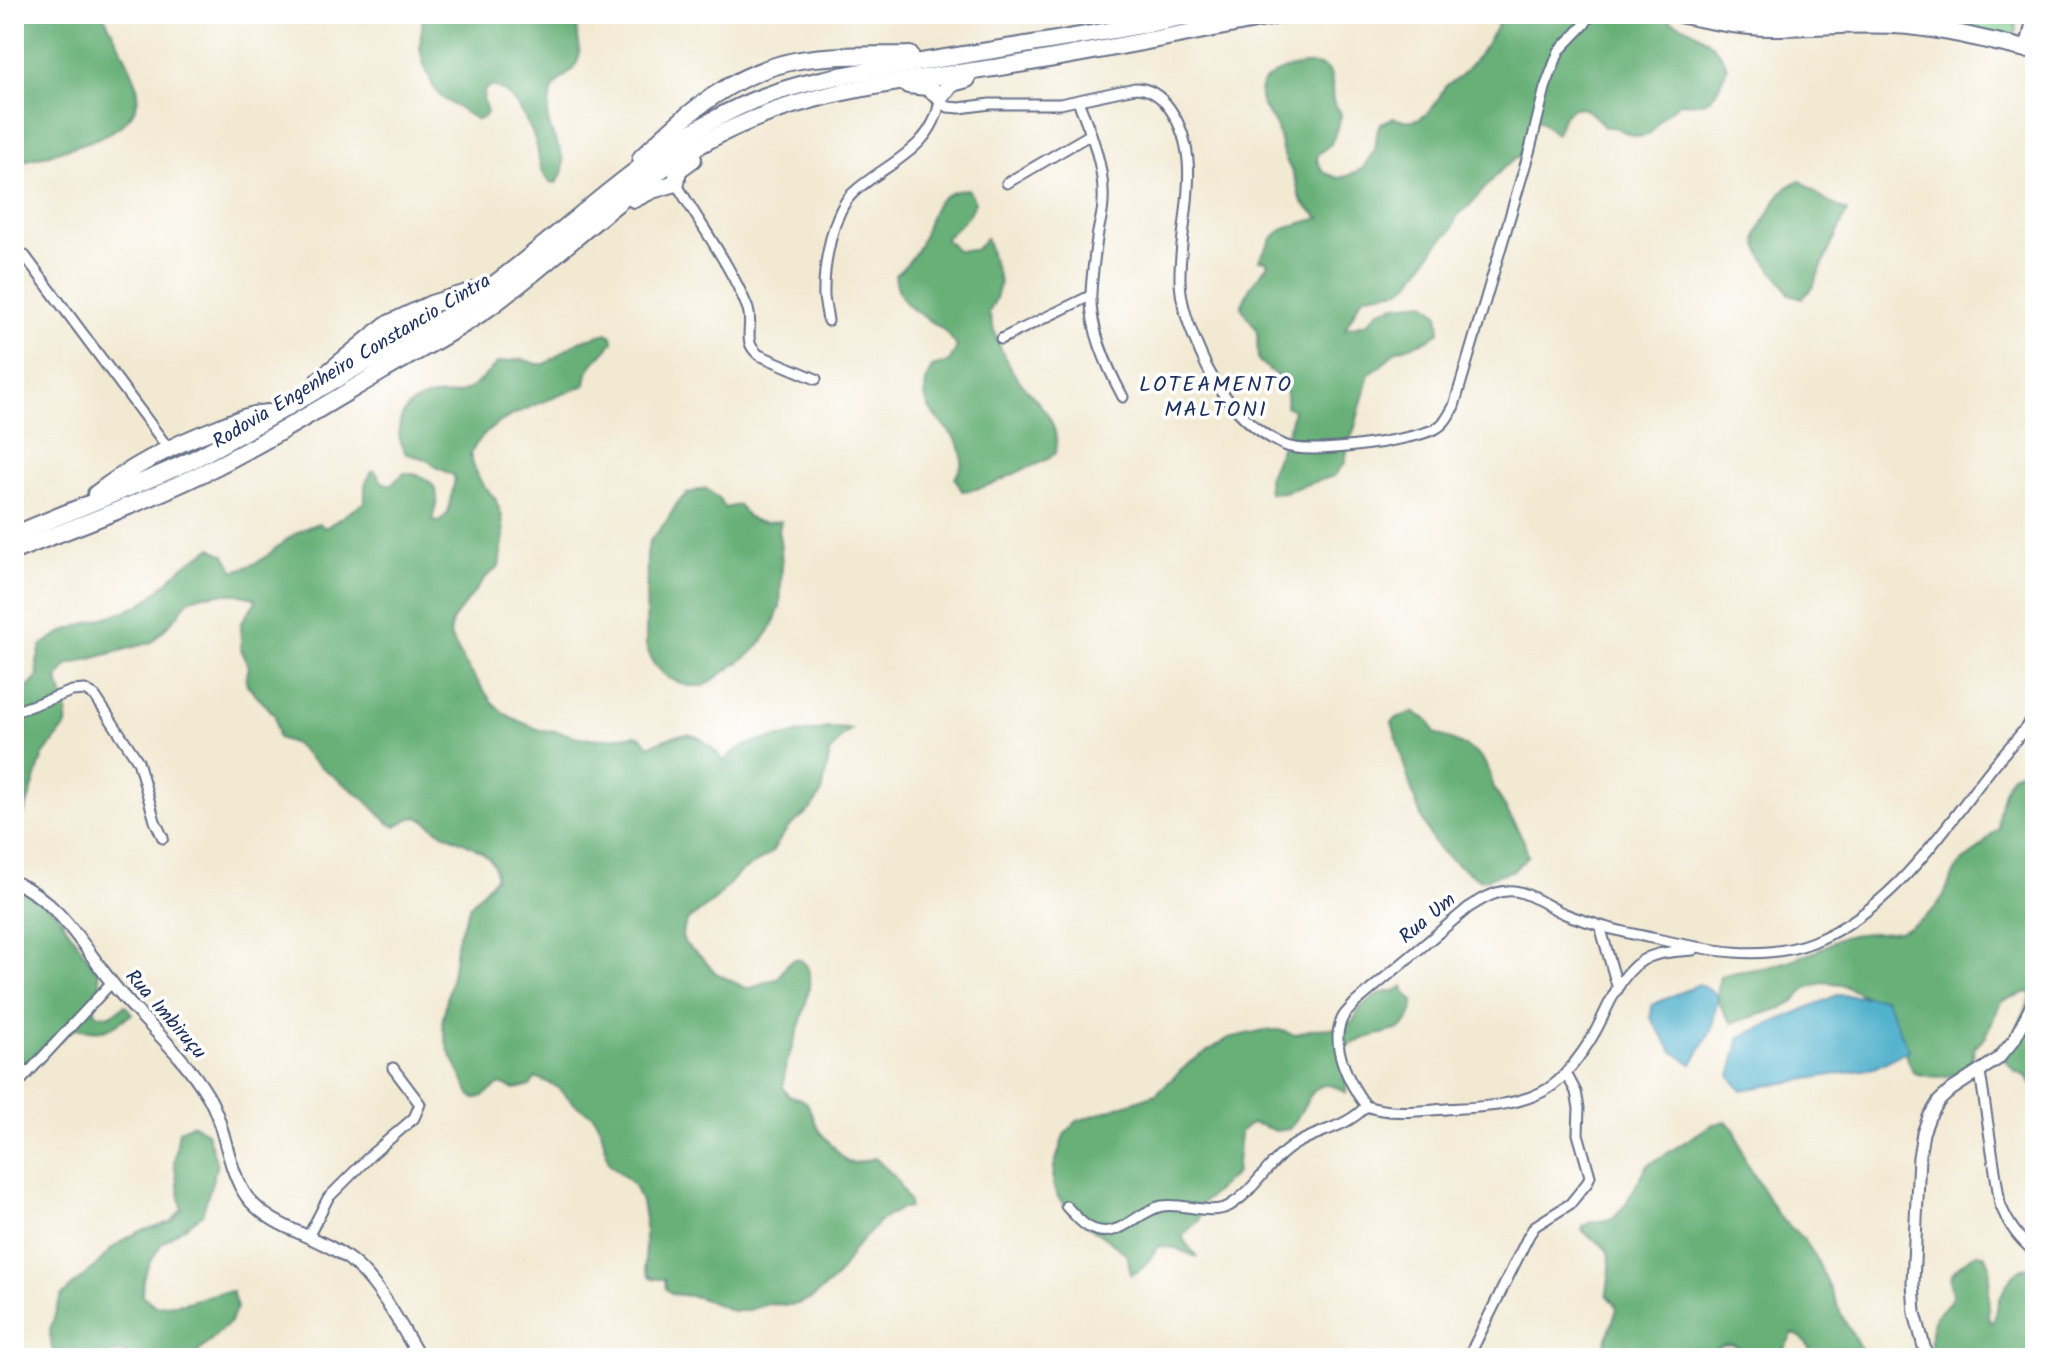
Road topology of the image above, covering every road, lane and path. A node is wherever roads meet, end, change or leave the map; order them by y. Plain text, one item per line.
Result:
1 (1196, 14) edge
2 (1284, 14) edge
3 (1591, 14) edge
4 (1679, 14) edge
5 (2034, 14) edge
6 (2030, 51) edge
7 (952, 56) junction
8 (999, 67) junction
9 (892, 82) junction
10 (940, 99) junction
11 (1078, 101) junction
12 (731, 128) junction
13 (1091, 134) junction
14 (676, 183) junction
15 (1007, 183) dead end
16 (611, 188) junction
17 (604, 215) junction
18 (14, 248) edge
19 (1090, 296) junction
20 (828, 321) dead end
21 (1001, 339) dead end
22 (816, 379) dead end
23 (1123, 397) dead end
24 (278, 412) junction
25 (168, 448) junction
26 (82, 506) junction
27 (14, 535) edge
28 (14, 551) edge
29 (14, 712) edge
30 (2035, 713) edge
31 (163, 838) dead end
32 (14, 882) edge
33 (1600, 926) junction
34 (1704, 949) junction
35 (112, 982) junction
36 (1618, 989) junction
37 (2035, 999) edge
38 (393, 1068) dead end
39 (1980, 1072) junction
40 (1566, 1073) junction
41 (14, 1088) edge
42 (1366, 1106) junction
43 (1066, 1206) dead end
44 (308, 1237) junction
45 (2035, 1252) edge
46 (420, 1358) edge
47 (1468, 1358) edge
48 (1927, 1358) edge

1 - 7 highway, Rodovia Engenheiro Constancio Cintra
2 - 8 highway, Rodovia Engenheiro Constancio Cintra
3 - 11 street
4 - 6 highway
5 - 6 street
7 - 16 highway, Rodovia Engenheiro Constancio Cintra
7 - 16 highway
8 - 9 highway, Rodovia Engenheiro Constancio Cintra
8 - 10 highway
9 - 10 highway
9 - 12 highway, Rodovia Engenheiro Constancio Cintra
10 - 11 street
10 - 20 street
11 - 13 street
12 - 14 highway
12 - 17 highway, Rodovia Engenheiro Constancio Cintra
13 - 15 street
13 - 19 street
14 - 17 highway
14 - 22 street
16 - 24 highway, Rodovia Engenheiro Constancio Cintra
17 - 28 highway, Rodovia Engenheiro Constancio Cintra
18 - 25 street
19 - 21 street
19 - 23 street
24 - 25 highway
24 - 26 highway, Rodovia Engenheiro Constancio Cintra
25 - 26 highway
26 - 27 highway, Rodovia Engenheiro Constancio Cintra
29 - 31 street
30 - 34 street, Rua Um
32 - 35 street, Rua Imbiruçu
33 - 34 street, Rua Um
33 - 36 street
33 - 42 street, Rua Um
34 - 36 street
35 - 41 street
35 - 44 street, Rua Imbiruçu
36 - 40 street
37 - 39 street
38 - 44 street
39 - 45 street
39 - 48 street
40 - 42 street
40 - 47 street
42 - 43 street
44 - 46 street, Rua Imbiruçu

